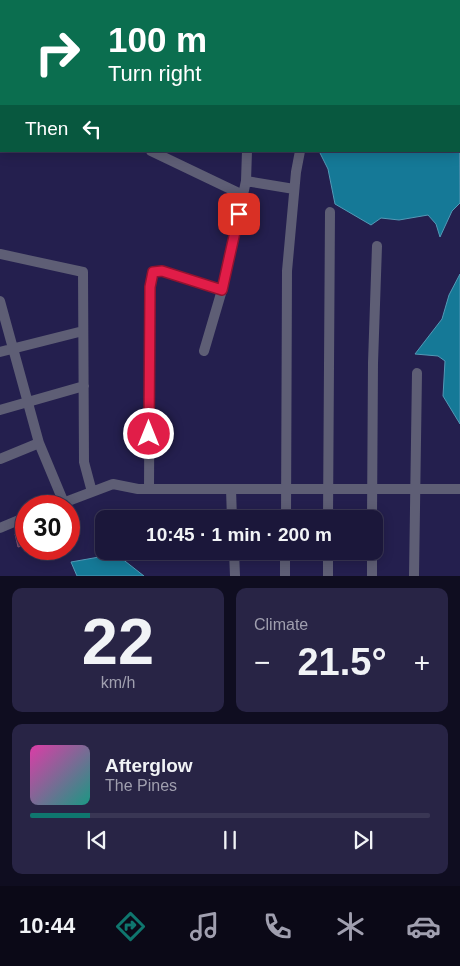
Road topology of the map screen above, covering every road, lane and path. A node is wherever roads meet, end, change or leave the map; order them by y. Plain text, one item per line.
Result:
1 (153, 152) edge
2 (247, 152) edge
3 (300, 152) edge
4 (246, 181) junction
5 (294, 189) junction
6 (243, 195) junction
7 (330, 212) dead end
8 (377, 246) dead end
9 (0, 254) edge
10 (222, 290) junction
11 (0, 302) edge
12 (83, 331) junction
13 (12, 349) junction
14 (204, 351) dead end
15 (0, 352) edge
16 (417, 373) dead end
17 (84, 386) junction
18 (27, 402) junction
19 (0, 410) edge
20 (39, 443) junction
21 (0, 459) edge
22 (231, 489) junction
23 (286, 489) junction
24 (328, 489) junction
25 (372, 489) junction
26 (415, 489) junction
27 (460, 489) edge
28 (148, 490) junction
29 (92, 492) junction
30 (56, 495) edge
31 (80, 496) edge
32 (232, 510) edge
33 (286, 510) edge
34 (328, 510) edge
35 (372, 510) edge
36 (15, 522) edge
37 (0, 528) edge
38 (234, 560) edge
39 (286, 560) edge
40 (328, 560) edge
41 (372, 560) edge
42 (235, 576) edge
43 (285, 576) edge
44 (328, 576) edge
45 (372, 576) edge
46 (414, 576) edge

1 - 6 street
2 - 4 street
3 - 5 street
4 - 5 street
4 - 6 street
5 - 23 street
6 - 10 street
7 - 24 street
8 - 25 street
9 - 12 street
10 - 14 street
10 - 28 street
11 - 13 street
12 - 13 street
12 - 17 street
13 - 15 street
13 - 18 street
16 - 26 street
17 - 18 street
17 - 29 street
18 - 19 street
18 - 20 street
20 - 21 street
20 - 30 street
22 - 23 street
22 - 28 street
22 - 32 street
23 - 24 street
23 - 33 street
24 - 25 street
24 - 34 street
25 - 26 street
25 - 35 street
26 - 27 street
26 - 46 street
28 - 29 street
29 - 31 street
36 - 37 street
38 - 42 street
39 - 43 street
40 - 44 street
41 - 45 street

